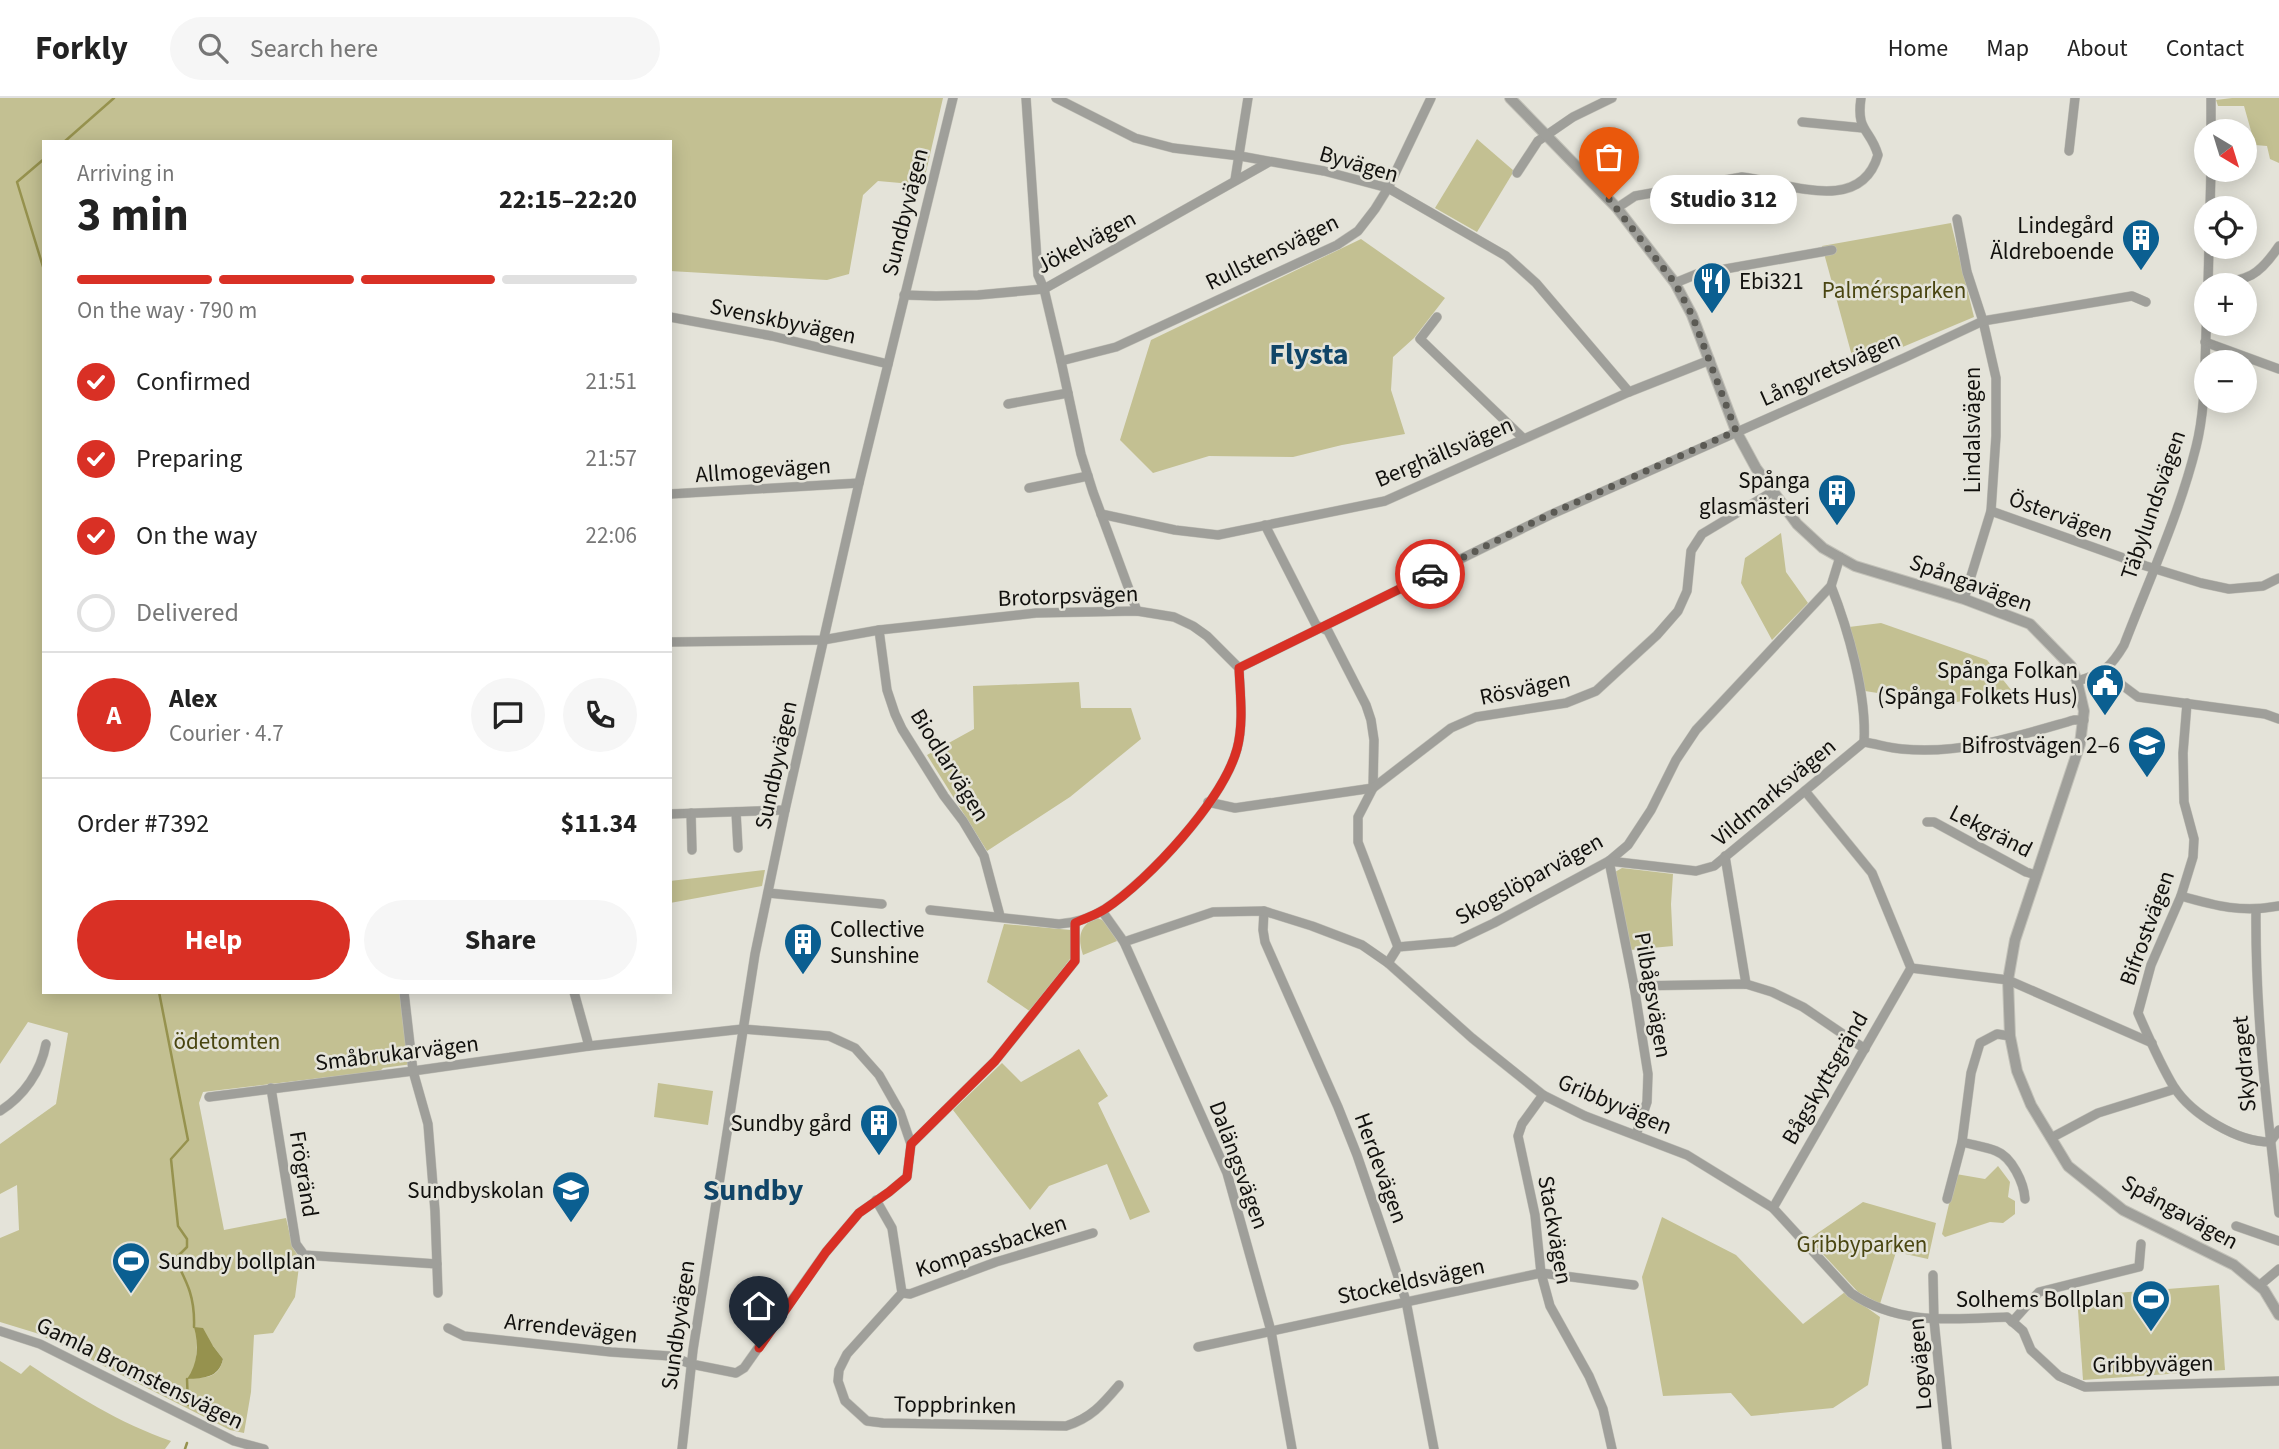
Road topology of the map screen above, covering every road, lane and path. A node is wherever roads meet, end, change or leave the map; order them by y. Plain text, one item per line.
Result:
1 (953, 98) edge
2 (1026, 98) edge
3 (1056, 98) edge
4 (1248, 98) edge
5 (1431, 98) edge
6 (1510, 98) edge
7 (1612, 98) edge
8 (1861, 98) edge
9 (2075, 98) edge
10 (2211, 98) edge
11 (2211, 119) edge
12 (1802, 122) dead end
13 (1863, 128) junction
14 (1546, 135) junction
15 (2070, 151) dead end
16 (1240, 156) junction
17 (1269, 162) junction
18 (1517, 173) dead end
19 (1236, 180) junction
20 (1388, 188) junction
21 (1617, 208) junction
22 (1957, 219) dead end
23 (2279, 246) edge
24 (1832, 250) dead end
25 (2257, 274) edge
26 (1675, 283) junction
27 (1044, 289) junction
28 (904, 295) junction
29 (2146, 302) dead end
30 (672, 317) edge
31 (1437, 317) dead end
32 (1983, 321) junction
33 (2205, 336) edge
34 (2205, 342) junction
35 (1710, 360) junction
36 (1061, 361) junction
37 (888, 364) junction
38 (2279, 369) edge
39 (1629, 391) junction
40 (1068, 393) junction
41 (1008, 404) dead end
42 (1736, 431) junction
43 (1523, 438) junction
44 (1088, 476) junction
45 (859, 483) junction
46 (1030, 488) dead end
47 (1772, 492) junction
48 (672, 494) edge
49 (1991, 511) junction
50 (1101, 514) junction
51 (1265, 525) junction
52 (1840, 557) junction
53 (2154, 569) junction
54 (2279, 578) edge
55 (1831, 586) junction
56 (1964, 599) junction
57 (1137, 611) junction
58 (1321, 628) junction
59 (879, 630) junction
60 (823, 640) junction
61 (672, 642) edge
62 (1239, 668) junction
63 (2108, 668) junction
64 (2077, 681) junction
65 (2187, 703) junction
66 (2279, 719) edge
67 (2084, 720) junction
68 (1864, 742) junction
69 (1373, 788) junction
70 (1805, 791) junction
71 (1208, 802) junction
72 (785, 810) junction
73 (736, 812) junction
74 (691, 813) junction
75 (672, 814) edge
76 (1927, 822) dead end
77 (738, 848) dead end
78 (692, 850) dead end
79 (1725, 856) junction
80 (1609, 861) junction
81 (2036, 875) junction
82 (768, 893) junction
83 (2181, 896) junction
84 (881, 904) dead end
85 (2279, 906) edge
86 (930, 910) dead end
87 (2256, 910) junction
88 (1102, 911) junction
89 (1264, 911) junction
90 (1000, 916) junction
91 (1075, 923) junction
92 (1124, 942) junction
93 (1398, 947) junction
94 (1388, 963) junction
95 (1911, 968) junction
96 (2008, 980) junction
97 (1746, 984) junction
98 (1634, 986) junction
99 (404, 994) edge
100 (575, 994) edge
101 (743, 1029) junction
102 (2010, 1036) junction
103 (2152, 1043) junction
104 (46, 1044) dead end
105 (589, 1046) junction
106 (1864, 1049) junction
107 (412, 1071) junction
108 (271, 1088) junction
109 (2175, 1089) junction
110 (1543, 1095) junction
111 (209, 1097) dead end
112 (0, 1111) edge
113 (2279, 1130) edge
114 (1636, 1135) junction
115 (2051, 1138) junction
116 (1962, 1142) junction
117 (2270, 1142) junction
118 (911, 1144) junction
119 (1947, 1199) dead end
120 (2025, 1199) dead end
121 (876, 1200) junction
122 (1773, 1208) junction
123 (2279, 1213) edge
124 (2236, 1226) dead end
125 (1093, 1233) dead end
126 (2279, 1241) edge
127 (2141, 1244) dead end
128 (437, 1264) junction
129 (2279, 1269) edge
130 (1541, 1273) junction
131 (1933, 1275) dead end
132 (1634, 1285) dead end
133 (2260, 1285) junction
134 (438, 1293) dead end
135 (902, 1293) junction
136 (1406, 1301) junction
137 (2279, 1315) edge
138 (1934, 1320) junction
139 (2012, 1322) junction
140 (448, 1328) dead end
141 (0, 1331) edge
142 (1271, 1331) junction
143 (1198, 1347) dead end
144 (691, 1364) junction
145 (2279, 1381) edge
146 (1119, 1385) dead end
147 (264, 1449) edge
148 (682, 1449) edge
149 (1292, 1449) edge
150 (1434, 1449) edge
151 (1612, 1449) edge
152 (1947, 1449) edge

1 - 28 street, Sundbyvägen
2 - 27 street
3 - 16 street, Byvägen
4 - 16 street
5 - 20 street, Rullstensvägen
6 - 14 street, Spångavägen
7 - 14 street
8 - 13 street
9 - 15 street
10 - 11 street
12 - 13 street
13 - 21 street
14 - 18 street
14 - 21 street, Spångavägen
16 - 17 street, Byvägen
16 - 19 street
17 - 19 street, Jökelvägen
17 - 20 street, Byvägen
19 - 27 street, Jökelvägen
20 - 36 street, Rullstensvägen
20 - 39 street, Byvägen
21 - 26 street, Spångavägen
22 - 32 street, Lindalsvägen
23 - 25 street
24 - 26 street
26 - 35 street, Spångavägen
27 - 28 street, Jökelvägen
27 - 36 street
28 - 37 street, Sundbyvägen
29 - 32 street, Långvretsvägen
30 - 37 street, Svenskbyvägen
31 - 43 street
32 - 42 street, Långvretsvägen
32 - 49 street, Lindalsvägen
33 - 34 street, Täbylundsvägen
34 - 38 street
34 - 53 street, Täbylundsvägen
35 - 39 street, Berghällsvägen
35 - 42 street, Spångavägen
36 - 40 street
37 - 45 street, Sundbyvägen
39 - 43 street, Berghällsvägen
40 - 41 street
40 - 44 street
42 - 47 street, Spångavägen
42 - 58 street, Långvretsvägen
43 - 51 street, Berghällsvägen
44 - 46 street
44 - 50 street
45 - 48 street, Allmogevägen
45 - 60 street, Sundbyvägen
47 - 52 street, Spångavägen
47 - 69 street, Rösvägen
49 - 53 street, Östervägen
49 - 56 street, Lindalsvägen
50 - 51 street, Berghällsvägen
50 - 57 street
51 - 58 street
52 - 55 street, Skogslöparvägen
52 - 56 street, Spångavägen
53 - 54 street, Östervägen
53 - 63 street, Täbylundsvägen
55 - 68 street
55 - 80 street, Skogslöparvägen
56 - 64 street, Spångavägen
57 - 59 street, Brotorpsvägen
57 - 62 street, Brotorpsvägen
58 - 62 street, Långvretsvägen
58 - 69 street
59 - 60 street, Brotorpsvägen
59 - 90 street, Biodlarvägen
60 - 61 street, Brotorpsvägen
60 - 72 street, Sundbyvägen
62 - 71 street
63 - 64 street
63 - 65 street
64 - 67 street, Spångavägen
65 - 66 street
65 - 83 street, Bifrostvägen
67 - 68 street, Vildmarksvägen
67 - 81 street, Spångavägen
68 - 70 street, Vildmarksvägen
69 - 71 street, Rösvägen
69 - 93 street
70 - 79 street, Vildmarksvägen
70 - 95 street
71 - 88 street
72 - 73 street
72 - 82 street, Sundbyvägen
73 - 74 street
73 - 77 street
74 - 75 street
74 - 78 street
76 - 81 street, Lekgränd
79 - 80 street, Vildmarksvägen
79 - 97 street
80 - 93 street, Skogslöparvägen
80 - 98 street, Pilbågsvägen
81 - 96 street, Spångavägen
82 - 84 street
82 - 101 street, Sundbyvägen
83 - 87 street
83 - 103 street, Bifrostvägen
85 - 87 street
86 - 90 street
87 - 117 street, Skydraget
88 - 91 street
88 - 92 street, Dalängsvägen
89 - 92 street, Gribbyvägen
89 - 94 street, Gribbyvägen
89 - 136 street, Herdevägen
90 - 91 street
91 - 118 street
92 - 142 street, Dalängsvägen
93 - 94 street
94 - 110 street, Gribbyvägen
95 - 96 street
95 - 106 street, Bågskyttsgränd
96 - 102 street, Spångavägen
96 - 103 street
97 - 98 street
97 - 106 street
98 - 114 street, Pilbågsvägen
99 - 107 street
100 - 105 street
101 - 105 street, Småbrukarvägen
101 - 118 street, Småbrukarvägen
101 - 144 street, Sundbyvägen
102 - 115 street, Spångavägen
102 - 116 street
103 - 109 street, Bifrostvägen
104 - 112 street
105 - 107 street, Småbrukarvägen
106 - 122 street, Bågskyttsgränd
107 - 108 street, Småbrukarvägen
107 - 128 street
108 - 111 street, Småbrukarvägen
108 - 128 street, Frögränd
109 - 115 street
109 - 117 street, Bifrostvägen
110 - 114 street, Gribbyvägen
110 - 130 street, Stackvägen
113 - 117 street
114 - 122 street, Gribbyvägen
115 - 133 street, Spångavägen
116 - 119 street
116 - 120 street
117 - 123 street, Skydraget
118 - 121 street, Småbrukarvägen
121 - 135 street
121 - 144 street, Småbrukarvägen
122 - 138 street, Gribbyvägen
124 - 126 street
125 - 135 street, Kompassbacken
127 - 139 street
128 - 134 street
129 - 133 street
130 - 132 street, Stockeldsvägen
130 - 136 street, Stockeldsvägen
130 - 151 street, Stackvägen
131 - 138 street, Logvägen
133 - 137 street, Spångavägen
135 - 146 street, Toppbrinken
136 - 142 street, Stockeldsvägen
136 - 150 street, Herdevägen
138 - 139 street, Gribbyvägen
138 - 152 street, Logvägen
139 - 145 street, Gribbyvägen
140 - 144 street, Arrendevägen
141 - 147 street, Gamla Bromstensvägen
142 - 143 street, Stockeldsvägen
142 - 149 street, Dalängsvägen
144 - 148 street, Sundbyvägen

